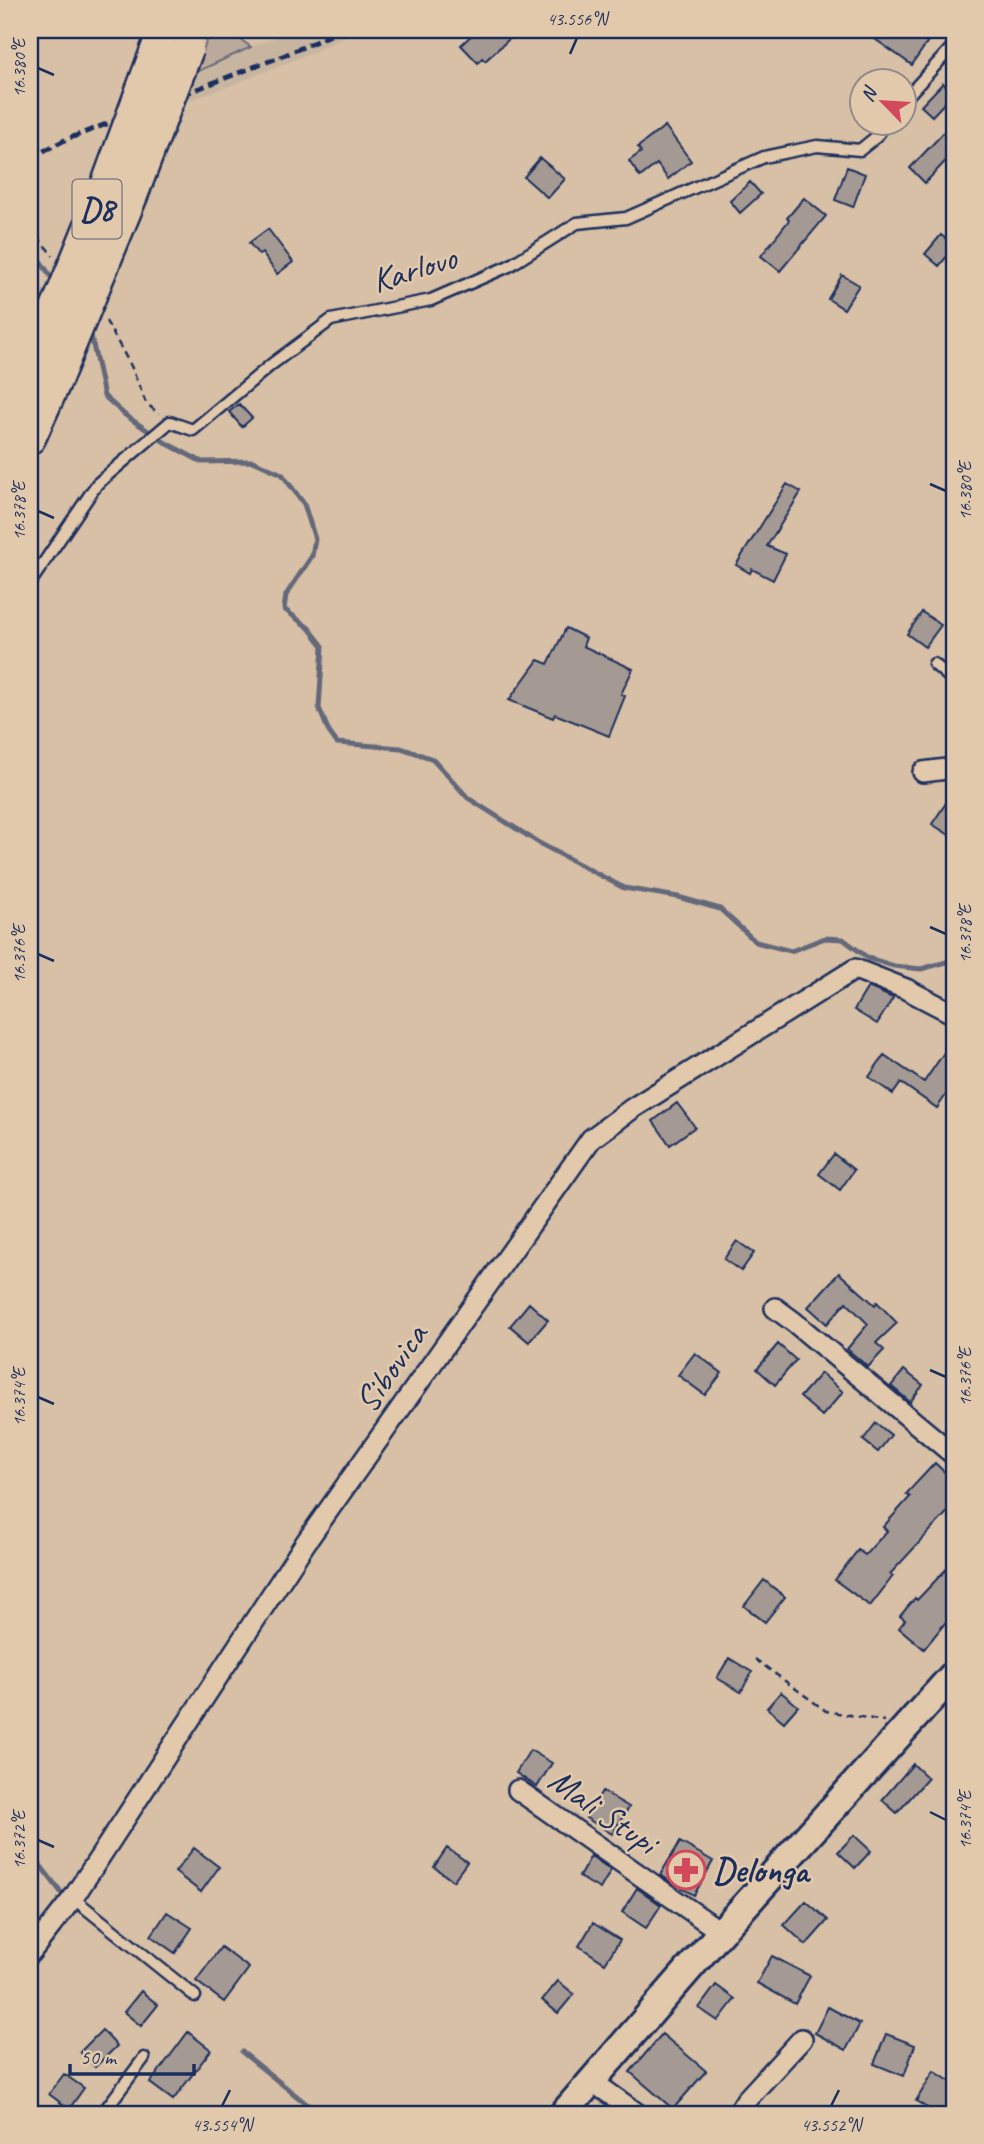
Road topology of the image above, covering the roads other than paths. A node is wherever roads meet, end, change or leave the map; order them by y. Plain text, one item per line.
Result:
1 (162, 36) edge
2 (192, 39) edge
3 (954, 45) edge
4 (918, 85) edge
5 (877, 136) edge
6 (43, 376) edge
7 (30, 438) edge
8 (30, 583) edge
9 (934, 664) dead end
10 (954, 681) edge
11 (954, 768) edge
12 (923, 772) dead end
13 (954, 1014) edge
14 (775, 1308) dead end
15 (954, 1455) edge
16 (954, 1674) edge
17 (518, 1790) dead end
18 (73, 1898) junction
19 (721, 1932) junction
20 (30, 1953) edge
21 (195, 1996) dead end
22 (802, 2039) dead end
23 (144, 2058) dead end
24 (593, 2082) junction
25 (102, 2114) edge
26 (563, 2114) edge
27 (638, 2114) edge
28 (737, 2114) edge

1 - 6 main road, D8, bridge
2 - 6 main road, D8, bridge
3 - 4 lane
5 - 8 lane, Karlovo
6 - 7 main road, D8
9 - 10 lane
11 - 12 street
13 - 18 street, Sibovica
14 - 15 street
16 - 19 main road
17 - 19 street, Mali Stupi
18 - 20 street, Sibovica
18 - 21 lane
19 - 24 main road
22 - 28 street
23 - 25 lane
24 - 26 main road
24 - 27 street

